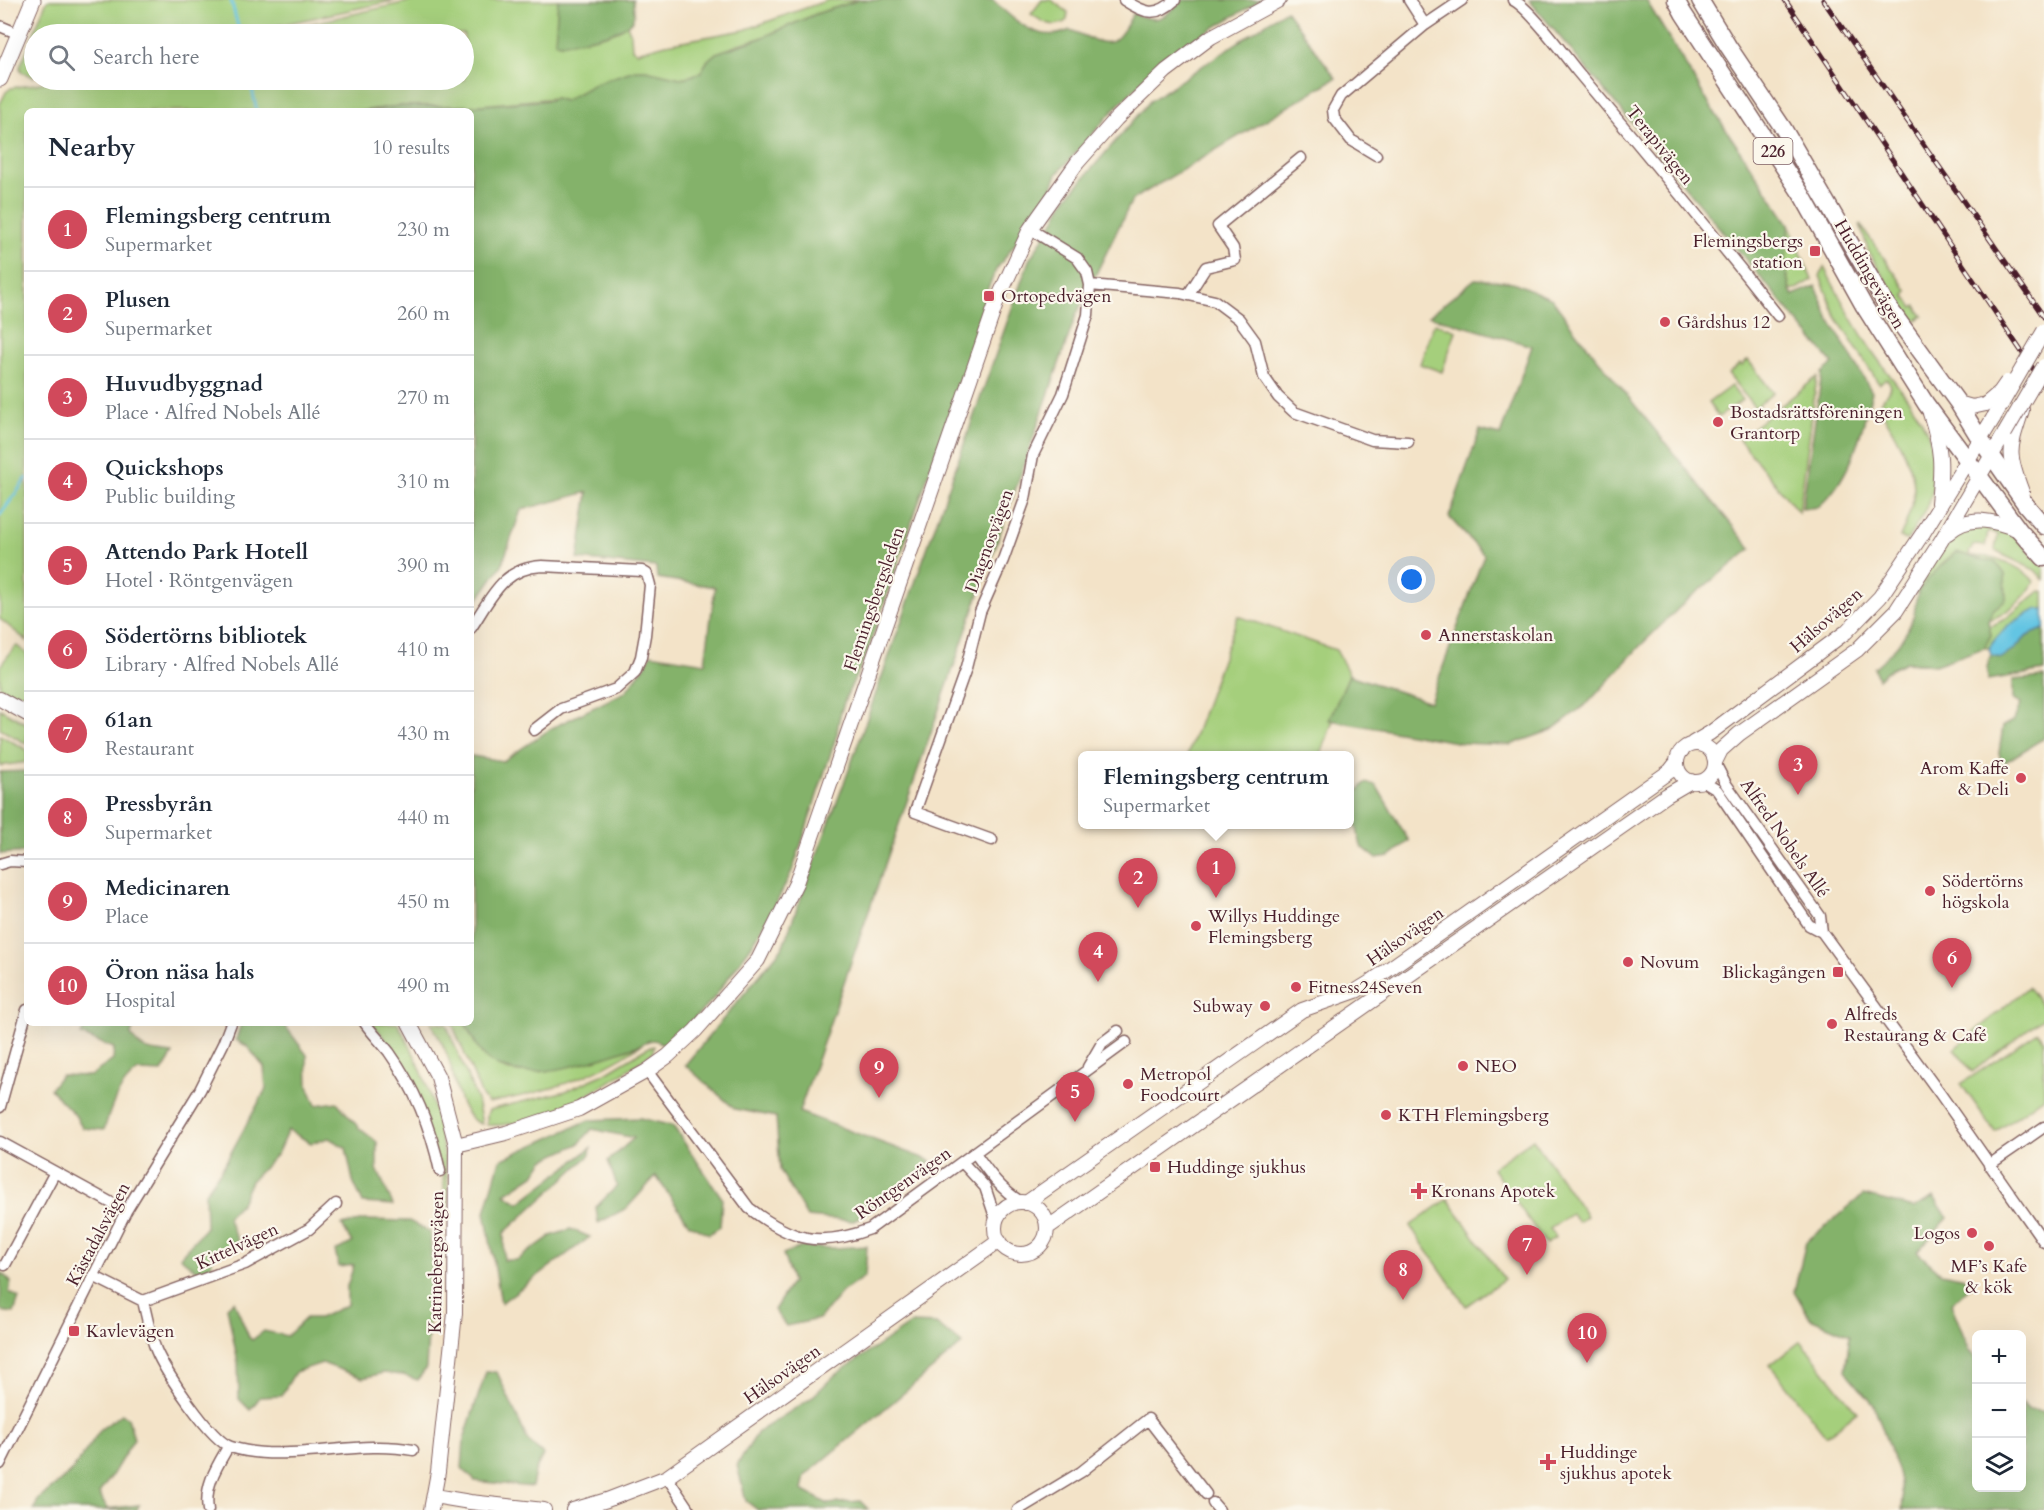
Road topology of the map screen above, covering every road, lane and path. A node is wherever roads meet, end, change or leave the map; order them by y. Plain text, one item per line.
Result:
1 (33, 0) edge
2 (1124, 0) edge
3 (1175, 0) edge
4 (1279, 0) edge
5 (1408, 0) edge
6 (1462, 0) edge
7 (1514, 0) edge
8 (1676, 0) edge
9 (1700, 0) edge
10 (1425, 25) junction
11 (0, 26) edge
12 (19, 34) junction
13 (0, 79) edge
14 (1376, 155) dead end
15 (1301, 158) dead end
16 (1030, 229) junction
17 (1090, 285) junction
18 (1188, 295) junction
19 (1778, 316) dead end
20 (2044, 325) edge
21 (2044, 331) edge
22 (2044, 366) edge
23 (1958, 403) junction
24 (1926, 404) junction
25 (2008, 437) junction
26 (1980, 439) junction
27 (1408, 442) dead end
28 (1992, 455) junction
29 (1967, 461) junction
30 (1979, 476) junction
31 (2026, 505) junction
32 (1938, 508) junction
33 (2044, 526) edge
34 (2019, 530) junction
35 (1941, 541) junction
36 (2044, 558) edge
37 (474, 624) edge
38 (0, 699) edge
39 (24, 712) edge
40 (534, 730) dead end
41 (1693, 743) junction
42 (1677, 762) junction
43 (1716, 763) junction
44 (1697, 781) junction
45 (992, 840) dead end
46 (24, 862) edge
47 (0, 864) edge
48 (1822, 932) junction
49 (24, 1021) edge
50 (230, 1026) edge
51 (367, 1026) edge
52 (411, 1026) edge
53 (1118, 1031) dead end
54 (1126, 1042) dead end
55 (647, 1071) junction
56 (1085, 1073) junction
57 (0, 1107) edge
58 (2044, 1127) edge
59 (0, 1142) edge
60 (456, 1145) junction
61 (975, 1153) junction
62 (962, 1162) junction
63 (1989, 1165) junction
64 (440, 1171) dead end
65 (55, 1172) junction
66 (1024, 1203) junction
67 (336, 1204) dead end
68 (126, 1210) junction
69 (996, 1220) junction
70 (1047, 1228) junction
71 (999, 1241) junction
72 (2044, 1242) edge
73 (5, 1265) dead end
74 (93, 1276) junction
75 (143, 1301) junction
76 (228, 1447) junction
77 (413, 1450) dead end
78 (0, 1464) edge
79 (667, 1477) junction
80 (434, 1496) junction
81 (1213, 1502) edge
82 (208, 1510) edge
83 (431, 1510) edge
84 (544, 1510) edge
85 (573, 1510) edge
86 (689, 1510) edge
87 (1018, 1510) edge

1 - 12 main road
2 - 3 street
4 - 16 street, Flemingsbergsleden
5 - 10 street
6 - 10 street
7 - 19 street, Terapivägen
8 - 24 main road, Huddingevägen / 226
9 - 23 main road, Huddingevägen / 226
10 - 14 street
11 - 12 street
12 - 13 main road
15 - 18 street
16 - 17 street
16 - 55 street, Flemingsbergsleden
17 - 18 street
17 - 45 street, Diagnosvägen
18 - 27 street
20 - 23 street, bridge
21 - 26 street, Hälsovägen, bridge
22 - 25 street, bridge
23 - 26 main road, Huddingevägen / 226
24 - 29 main road, Huddingevägen / 226
24 - 32 street
25 - 28 street
25 - 31 street
26 - 28 main road, Huddingevägen / 226
26 - 29 street, Hälsovägen
28 - 30 street
28 - 31 main road, Huddingevägen / 226
29 - 30 main road, Huddingevägen / 226
29 - 32 street, Hälsovägen
30 - 34 main road, Huddingevägen / 226
30 - 35 street
31 - 33 main road, Huddingevägen / 226
32 - 41 street, Hälsovägen
34 - 35 street
34 - 36 main road, Huddingevägen / 226
35 - 43 street
37 - 40 street
38 - 39 street
41 - 42 street
41 - 43 street
42 - 44 street
42 - 66 street, Hälsovägen
43 - 44 street
43 - 48 street, Alfred Nobels Allé
44 - 48 street, Alfred Nobels Allé
44 - 70 street, Hälsovägen
46 - 47 street
48 - 63 street, Alfred Nobels Allé
49 - 57 street
50 - 68 street, Kästadalsvägen
51 - 64 street
52 - 60 street, Katrinebergsvägen
53 - 56 street, Röntgenvägen
54 - 56 street, Röntgenvägen
55 - 60 street, Flemingsbergsleden
55 - 62 street, Röntgenvägen
56 - 61 street, Röntgenvägen
58 - 63 street
59 - 65 street
60 - 80 street, Katrinebergsvägen
61 - 62 street, Röntgenvägen
61 - 66 street
62 - 69 street
63 - 72 street, Alfred Nobels Allé
65 - 68 street
65 - 73 street
66 - 69 street
66 - 70 street
67 - 75 street, Kittelvägen
68 - 74 street, Kästadalsvägen
69 - 71 street
70 - 71 street
71 - 79 street, Hälsovägen
74 - 75 street
74 - 78 street, Kästadalsvägen
75 - 76 street
76 - 77 street
76 - 82 street
79 - 85 street, Hälsovägen
79 - 86 street
80 - 83 street, Katrinebergsvägen
80 - 84 street
81 - 87 street

